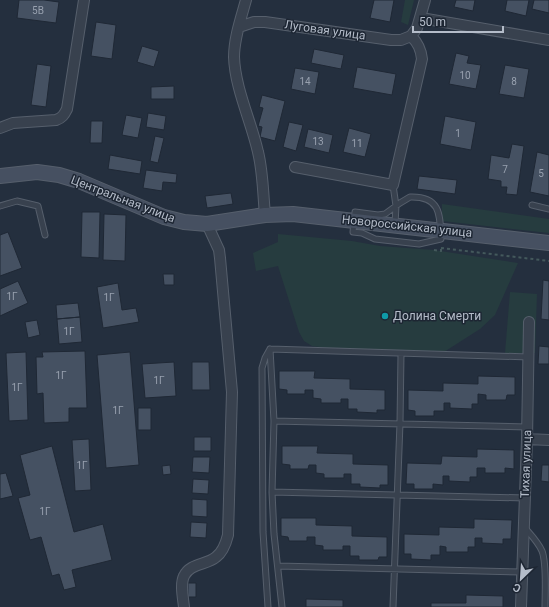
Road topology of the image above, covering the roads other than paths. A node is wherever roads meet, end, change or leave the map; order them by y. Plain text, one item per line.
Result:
1 (84, 0) edge
2 (246, 0) edge
3 (425, 0) edge
4 (421, 18) junction
5 (239, 27) junction
6 (411, 36) junction
7 (549, 40) edge
8 (0, 128) edge
9 (295, 167) dead end
10 (0, 176) edge
11 (393, 185) junction
12 (532, 205) dead end
13 (0, 206) edge
14 (396, 206) junction
15 (549, 209) edge
16 (265, 215) junction
17 (354, 220) junction
18 (208, 224) junction
19 (395, 225) junction
20 (440, 230) junction
21 (45, 235) dead end
22 (549, 242) edge
23 (529, 322) dead end
24 (270, 349) junction
25 (401, 354) junction
26 (529, 357) junction
27 (274, 421) junction
28 (400, 423) junction
29 (527, 427) junction
30 (527, 439) junction
31 (549, 440) edge
32 (272, 492) junction
33 (397, 495) junction
34 (525, 498) junction
35 (524, 527) junction
36 (278, 566) junction
37 (395, 569) junction
38 (523, 572) junction
39 (184, 607) edge
40 (268, 607) edge
41 (282, 607) edge
42 (393, 607) edge
43 (521, 607) edge
44 (545, 607) edge

1 - 8 street
2 - 5 street
3 - 4 street
4 - 6 street
4 - 7 street
5 - 6 street, Луговая улица
5 - 16 street
6 - 11 street
9 - 11 street
10 - 18 street, Центральная улица
11 - 14 lane
12 - 15 lane
13 - 21 lane
14 - 17 lane
14 - 19 lane
14 - 20 lane
16 - 17 street, Новороссийская улица
16 - 18 street, Центральная улица
17 - 19 street, Новороссийская улица
17 - 20 lane
18 - 39 street
19 - 20 street, Новороссийская улица
20 - 22 street, Новороссийская улица
23 - 26 street, Тихая улица
24 - 25 lane
24 - 27 lane
24 - 40 lane
25 - 26 lane
25 - 28 lane
26 - 29 street, Тихая улица
27 - 28 lane
27 - 32 lane
28 - 29 lane
28 - 33 lane
29 - 30 street, Тихая улица
30 - 31 street
30 - 34 street, Тихая улица
32 - 33 lane
32 - 36 lane
33 - 34 lane
33 - 37 lane
34 - 35 street, Тихая улица
35 - 38 street, Тихая улица
35 - 44 lane
36 - 37 lane
36 - 41 lane
37 - 38 lane
37 - 42 lane
38 - 43 street, Тихая улица

